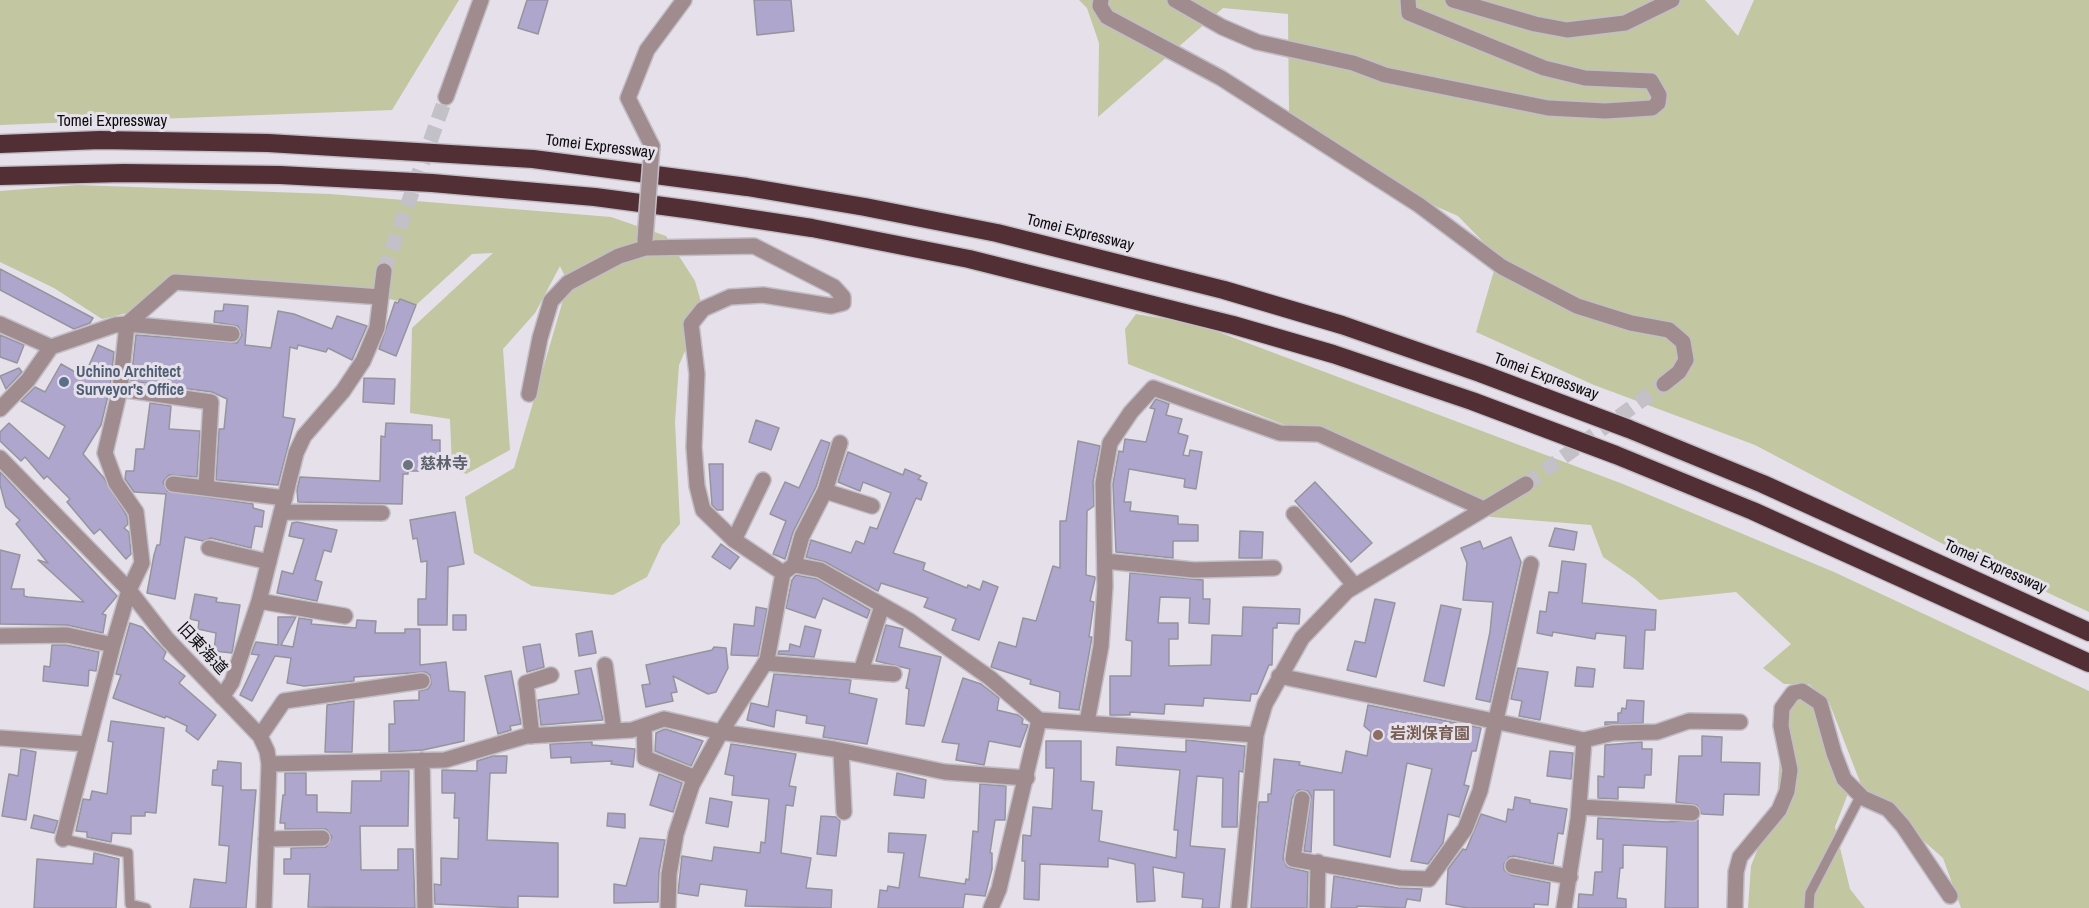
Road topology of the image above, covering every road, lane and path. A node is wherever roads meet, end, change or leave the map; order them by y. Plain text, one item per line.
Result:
1 (481, 0) edge
2 (684, 0) edge
3 (1101, 0) edge
4 (1175, 0) edge
5 (1408, 0) edge
6 (1453, 0) edge
7 (1672, 0) edge
8 (446, 97) tunnel mouth
9 (0, 144) edge
10 (0, 176) edge
11 (645, 244) junction
12 (384, 271) tunnel mouth
13 (381, 297) junction
14 (0, 324) edge
15 (127, 324) junction
16 (232, 334) dead end
17 (51, 347) junction
18 (1664, 384) tunnel mouth
19 (120, 389) junction
20 (529, 394) dead end
21 (0, 409) edge
22 (840, 443) dead end
23 (0, 458) edge
24 (763, 480) dead end
25 (173, 484) dead end
26 (1527, 484) tunnel mouth
27 (206, 488) junction
28 (825, 491) junction
29 (284, 505) junction
30 (872, 506) dead end
31 (1484, 509) junction
32 (382, 513) dead end
33 (1294, 514) dead end
34 (734, 540) junction
35 (209, 548) dead end
36 (269, 561) junction
37 (1104, 561) junction
38 (1531, 564) dead end
39 (1274, 568) dead end
40 (789, 569) junction
41 (1355, 586) junction
42 (129, 590) junction
43 (259, 601) junction
44 (882, 606) junction
45 (345, 616) dead end
46 (2089, 632) edge
47 (0, 636) edge
48 (113, 645) junction
49 (765, 663) junction
50 (2089, 663) edge
51 (605, 665) dead end
52 (861, 671) junction
53 (894, 674) dead end
54 (551, 675) dead end
55 (1279, 676) junction
56 (422, 681) dead end
57 (222, 697) junction
58 (1039, 720) junction
59 (1087, 722) junction
60 (1495, 722) junction
61 (1740, 722) dead end
62 (644, 726) junction
63 (615, 731) junction
64 (721, 732) junction
65 (1256, 735) junction
66 (260, 736) junction
67 (532, 736) junction
68 (0, 738) edge
69 (1584, 740) junction
70 (87, 744) junction
71 (841, 751) junction
72 (422, 760) junction
73 (268, 764) junction
74 (696, 778) junction
75 (1027, 778) junction
76 (1861, 795) junction
77 (1302, 799) dead end
78 (1579, 807) junction
79 (844, 812) dead end
80 (1692, 813) dead end
81 (322, 838) dead end
82 (63, 839) joint
83 (266, 839) junction
84 (1318, 862) junction
85 (1513, 866) dead end
86 (1569, 877) junction
87 (1950, 896) dead end
88 (146, 908) edge
89 (264, 908) edge
90 (425, 908) edge
91 (668, 908) edge
92 (991, 908) edge
93 (1239, 908) edge
94 (1317, 908) edge
95 (1564, 908) edge
96 (1735, 908) edge
97 (1809, 908) edge

1 - 8 street
2 - 11 street, bridge
3 - 18 street
4 - 5 street
6 - 7 street
9 - 46 highway, Tomei Expressway
10 - 50 highway
11 - 20 street
11 - 34 street
12 - 13 street
13 - 15 street
13 - 29 street
14 - 17 street
15 - 16 street
15 - 17 street
15 - 19 street
17 - 21 street
19 - 27 street
19 - 42 street
22 - 28 street
23 - 42 street, 旧東海道
24 - 34 street
25 - 27 street
26 - 31 street
27 - 29 street
28 - 30 street
28 - 40 street
29 - 32 street
29 - 36 street
31 - 37 street
31 - 41 street
33 - 41 street
34 - 40 street
35 - 36 street
36 - 43 street
37 - 39 street
37 - 59 street
38 - 60 street
40 - 44 street
40 - 49 street
41 - 55 street
42 - 48 street
42 - 57 street, 旧東海道
43 - 45 street
43 - 57 street
44 - 52 street
44 - 58 street
47 - 48 street
48 - 70 street
49 - 52 street
49 - 64 street
51 - 63 street
52 - 53 street
54 - 67 street
55 - 60 street
55 - 65 street
56 - 66 street
57 - 66 street, 旧東海道
58 - 59 street
58 - 75 street
59 - 65 street
60 - 69 street
60 - 84 street
61 - 69 street
62 - 63 street
62 - 64 street
62 - 74 street
63 - 67 street
64 - 71 street
64 - 74 street
65 - 93 street
66 - 73 street, 旧東海道
67 - 72 street
68 - 70 street
69 - 78 street
70 - 82 street
71 - 75 street
71 - 79 street
72 - 73 street
72 - 90 street
73 - 83 street, 旧東海道
74 - 91 street
75 - 92 street
76 - 87 street
76 - 96 street
76 - 97 lane
77 - 84 street
78 - 80 street
78 - 86 street
81 - 83 street
82 - 88 lane
83 - 89 street, 旧東海道
84 - 94 street
85 - 86 street
86 - 95 street

